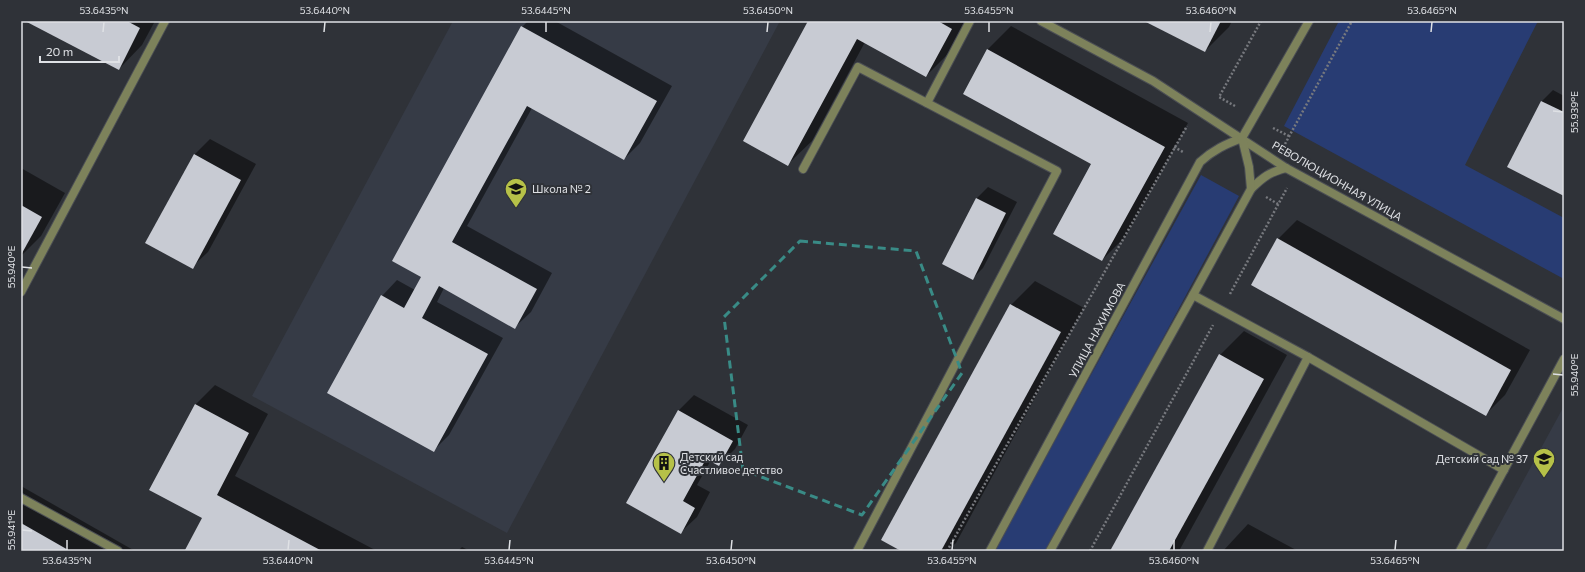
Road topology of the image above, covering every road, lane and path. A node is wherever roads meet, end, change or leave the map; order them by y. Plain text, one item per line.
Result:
1 (970, 21) edge
2 (1041, 21) edge
3 (1261, 21) edge
4 (1309, 21) edge
5 (1352, 21) edge
6 (163, 22) edge
7 (927, 103) junction
8 (1235, 106) dead end
9 (1187, 126) dead end
10 (1273, 128) dead end
11 (1289, 136) junction
12 (1242, 138) junction
13 (1284, 144) dead end
14 (1174, 147) junction
15 (1183, 152) dead end
16 (1286, 168) junction
17 (803, 169) dead end
18 (1287, 187) dead end
19 (1251, 189) junction
20 (1263, 195) dead end
21 (1278, 204) junction
22 (23, 283) edge
23 (21, 292) edge
24 (1193, 295) junction
25 (1222, 310) junction
26 (1564, 319) edge
27 (1308, 357) junction
28 (1564, 360) edge
29 (1504, 470) junction
30 (21, 498) edge
31 (118, 551) edge
32 (857, 551) edge
33 (948, 551) edge
34 (990, 551) edge
35 (1050, 551) edge
36 (1090, 551) edge
37 (1206, 551) edge
38 (1460, 551) edge

1 - 7 street
2 - 12 street, РЕВОЛЮЦИОННАЯ УЛИЦА
3 - 8 path
4 - 12 street
5 - 11 path
6 - 22 street
7 - 17 street
7 - 32 street
9 - 14 path
10 - 11 path
11 - 13 path
12 - 16 street, РЕВОЛЮЦИОННАЯ УЛИЦА
12 - 19 street
12 - 34 street, УЛИЦА НАХИМОВА
14 - 15 path
14 - 33 path
16 - 19 street
16 - 26 street, РЕВОЛЮЦИОННАЯ УЛИЦА
18 - 21 path
19 - 24 street
20 - 21 path
21 - 25 path
22 - 23 street
24 - 25 street
24 - 35 street
25 - 27 street
25 - 36 path
27 - 29 street
27 - 37 street
28 - 29 street
29 - 38 street
30 - 31 street

